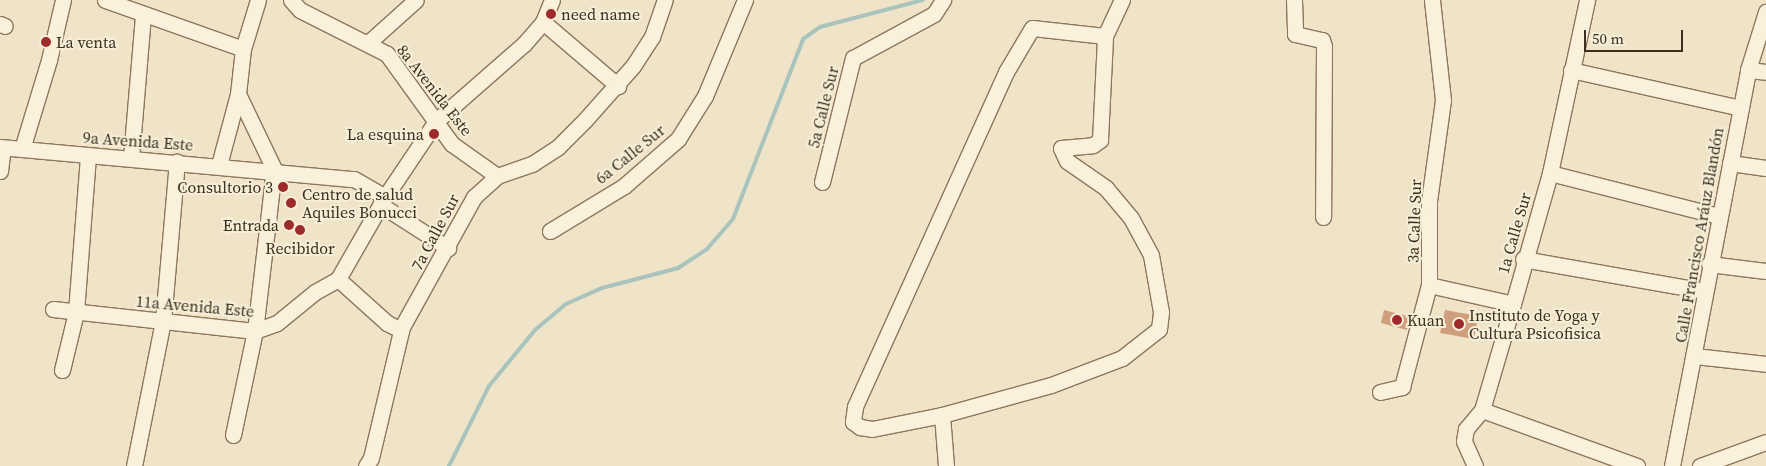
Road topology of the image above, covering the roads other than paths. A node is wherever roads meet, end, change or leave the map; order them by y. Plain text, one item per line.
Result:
1 (63, 0) edge
2 (105, 0) edge
3 (258, 0) edge
4 (416, 0) edge
5 (552, 0) edge
6 (665, 0) edge
7 (745, 0) edge
8 (942, 0) edge
9 (1122, 0) edge
10 (1294, 0) edge
11 (1432, 0) edge
12 (1587, 0) edge
13 (300, 4) edge
14 (1766, 12) edge
15 (143, 14) junction
16 (543, 22) junction
17 (1105, 36) junction
18 (368, 43) junction
19 (243, 50) junction
20 (1571, 70) junction
21 (1748, 70) junction
22 (1766, 72) edge
23 (618, 86) junction
24 (238, 94) junction
25 (1741, 108) junction
26 (436, 122) junction
27 (2, 148) edge
28 (22, 150) junction
29 (88, 155) junction
30 (131, 158) junction
31 (177, 162) junction
32 (1730, 163) junction
33 (219, 165) junction
34 (1766, 168) edge
35 (274, 169) junction
36 (0, 172) edge
37 (1550, 173) junction
38 (497, 176) junction
39 (822, 182) dead end
40 (383, 201) junction
41 (1719, 216) junction
42 (1323, 217) dead end
43 (550, 231) dead end
44 (448, 248) junction
45 (1523, 259) junction
46 (1709, 264) junction
47 (1766, 271) edge
48 (341, 274) junction
49 (1429, 286) junction
50 (1704, 291) junction
51 (1513, 304) junction
52 (53, 309) dead end
53 (76, 312) junction
54 (163, 321) junction
55 (401, 330) junction
56 (255, 331) junction
57 (1695, 356) junction
58 (1766, 364) edge
59 (62, 370) dead end
60 (1380, 392) dead end
61 (1482, 410) junction
62 (942, 415) junction
63 (233, 434) dead end
64 (1766, 442) edge
65 (134, 466) edge
66 (366, 466) edge
67 (946, 466) edge
68 (1475, 466) edge
69 (1637, 466) edge
70 (1672, 466) edge
71 (1700, 466) edge

1 - 28 street
2 - 15 street
3 - 19 street
4 - 18 street
5 - 16 street
6 - 23 street, 7a Calle Sur
7 - 43 street, 6a Calle Sur
8 - 39 street, 5a Calle Sur
9 - 17 street
10 - 42 street
11 - 49 street, 3a Calle Sur
12 - 20 street, 1a Calle Sur
13 - 18 street, 8a Avenida Este
14 - 21 street, Calle Francisco Aráuz Blandón
15 - 19 street
15 - 30 street
16 - 23 street
16 - 26 street
17 - 62 street
17 - 62 street
18 - 26 street, 8a Avenida Este
19 - 24 street
20 - 25 street
20 - 37 street, 1a Calle Sur
21 - 22 street
21 - 25 street, Calle Francisco Aráuz Blandón
23 - 38 street, 7a Calle Sur
24 - 33 street
24 - 35 street
25 - 32 street, Calle Francisco Aráuz Blandón
26 - 38 street, 8a Avenida Este
26 - 40 street
27 - 28 street, 9a Avenida Este
27 - 36 street
28 - 29 street, 9a Avenida Este
29 - 30 street, 9a Avenida Este
29 - 53 street
30 - 31 street, 9a Avenida Este
31 - 33 street, 9a Avenida Este
31 - 54 street
32 - 34 street
32 - 41 street, Calle Francisco Aráuz Blandón
33 - 35 street, 9a Avenida Este
35 - 40 street, 9a Avenida Este
35 - 56 street
37 - 41 street
37 - 45 street, 1a Calle Sur
38 - 44 street, 7a Calle Sur
40 - 44 street, 9a Avenida Este
40 - 48 street
41 - 46 street, Calle Francisco Aráuz Blandón
44 - 55 street, 7a Calle Sur
45 - 50 street
45 - 51 street, 1a Calle Sur
46 - 47 street
46 - 50 street, Calle Francisco Aráuz Blandón
48 - 55 street
48 - 56 street, 11a Avenida Este
49 - 51 street
49 - 60 street, 3a Calle Sur
50 - 57 street, Calle Francisco Aráuz Blandón
51 - 61 street, 1a Calle Sur
52 - 53 street, 11a Avenida Este
53 - 54 street, 11a Avenida Este
53 - 59 street
54 - 56 street, 11a Avenida Este
54 - 65 street
55 - 66 street, 7a Calle Sur
56 - 63 street
57 - 58 street
57 - 70 street, Calle Francisco Aráuz Blandón
61 - 68 street, 1a Calle Sur
61 - 69 street
62 - 67 street
64 - 71 street

